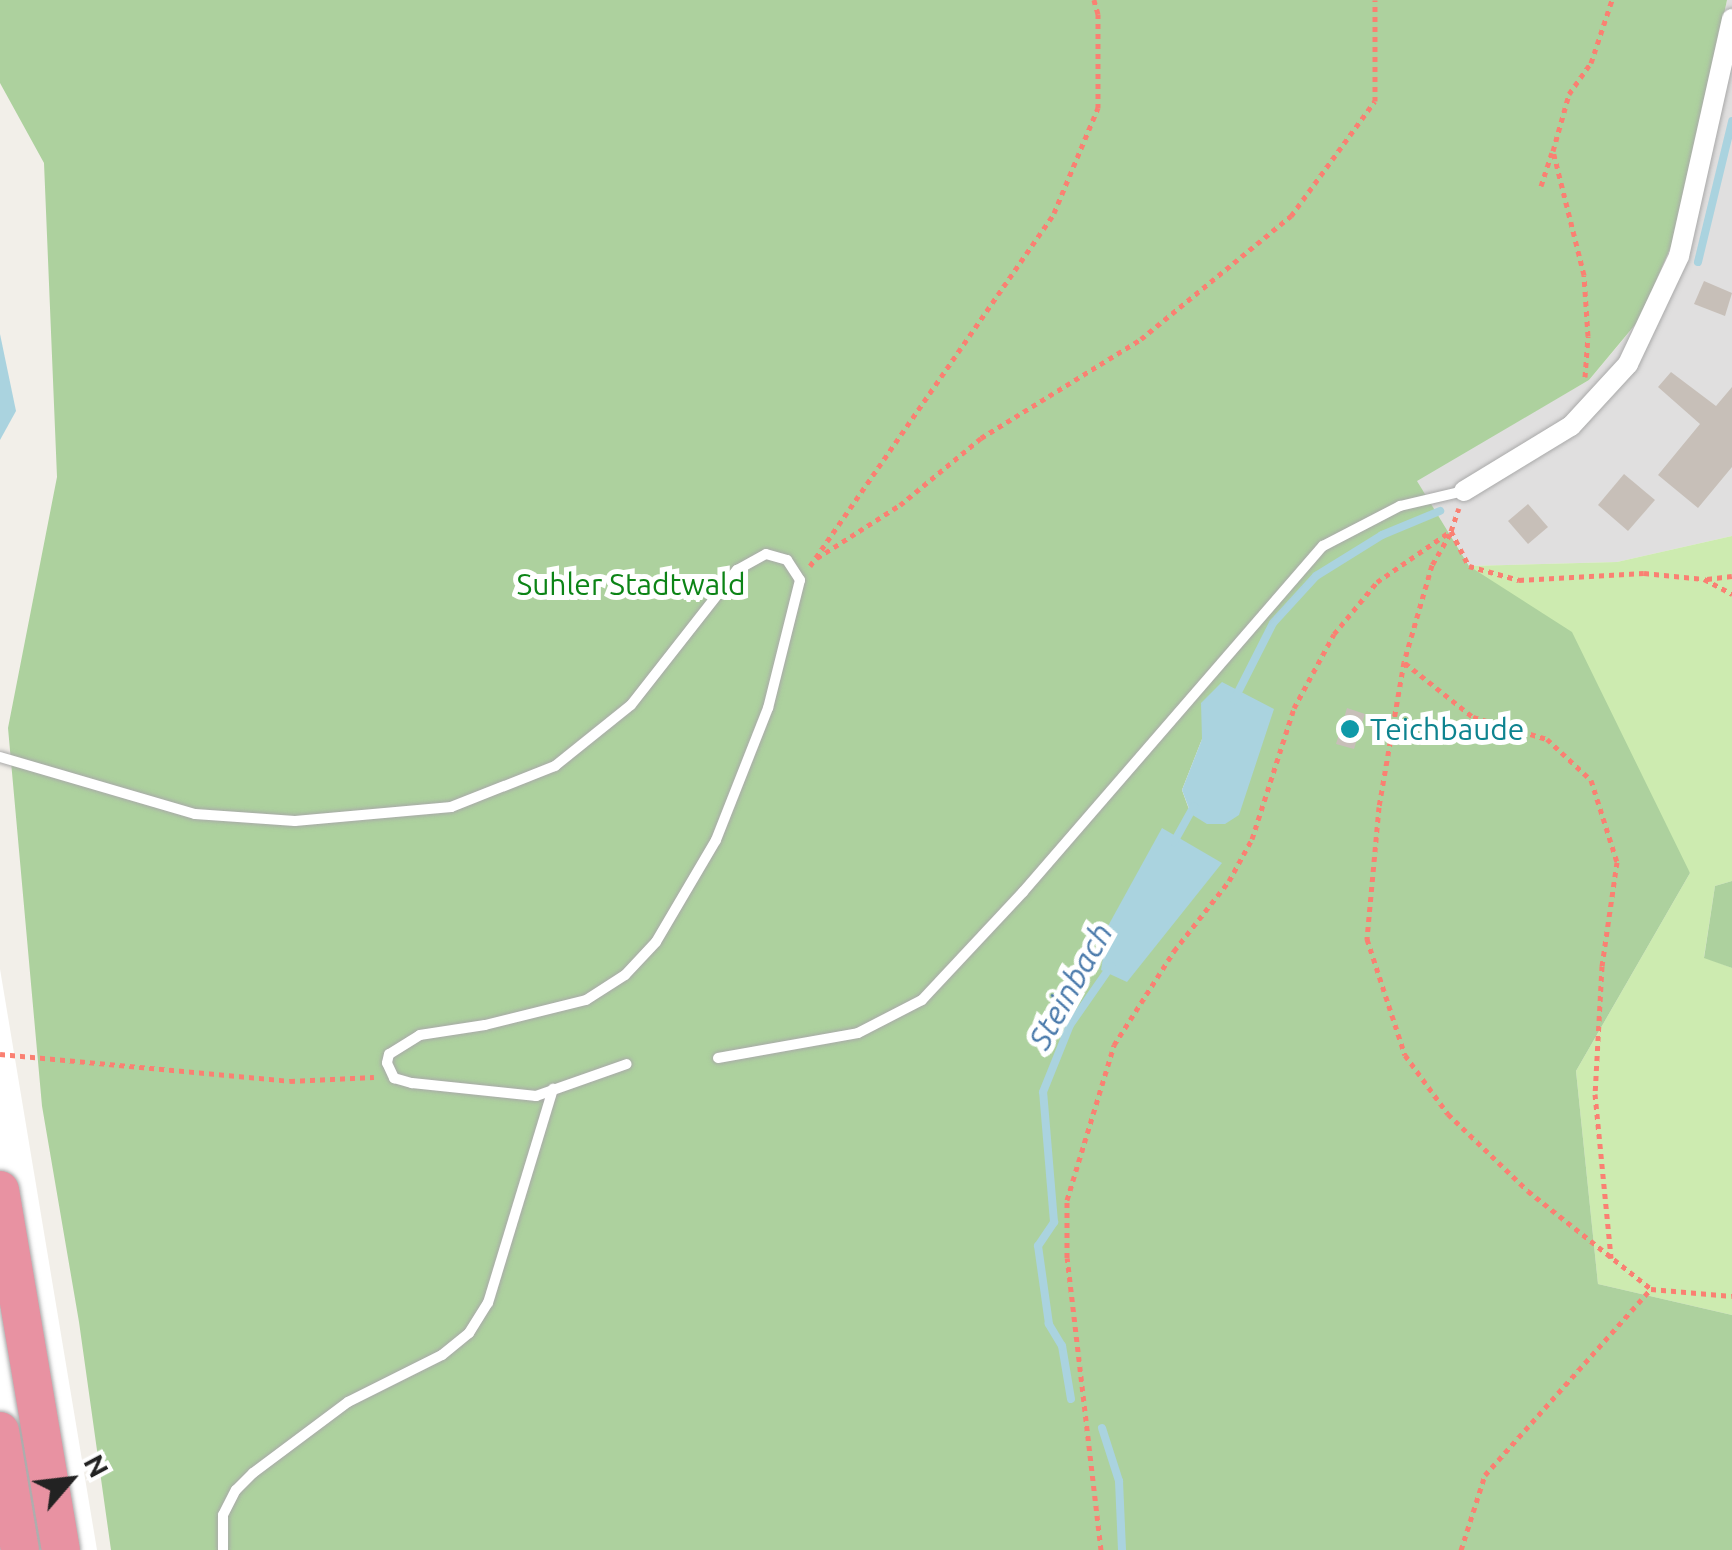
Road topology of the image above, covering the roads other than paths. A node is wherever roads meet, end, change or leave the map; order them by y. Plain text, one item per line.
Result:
1 (1732, 19) edge
2 (1464, 491) joint
3 (0, 757) edge
4 (718, 1058) dead end
5 (627, 1064) dead end
6 (553, 1089) junction
7 (0, 1190) edge
8 (0, 1432) edge
9 (20, 1550) edge
10 (61, 1550) edge
11 (223, 1550) edge

1 - 2 street
2 - 4 lane
3 - 6 lane
5 - 6 lane
6 - 11 lane
7 - 10 highway
8 - 9 highway

